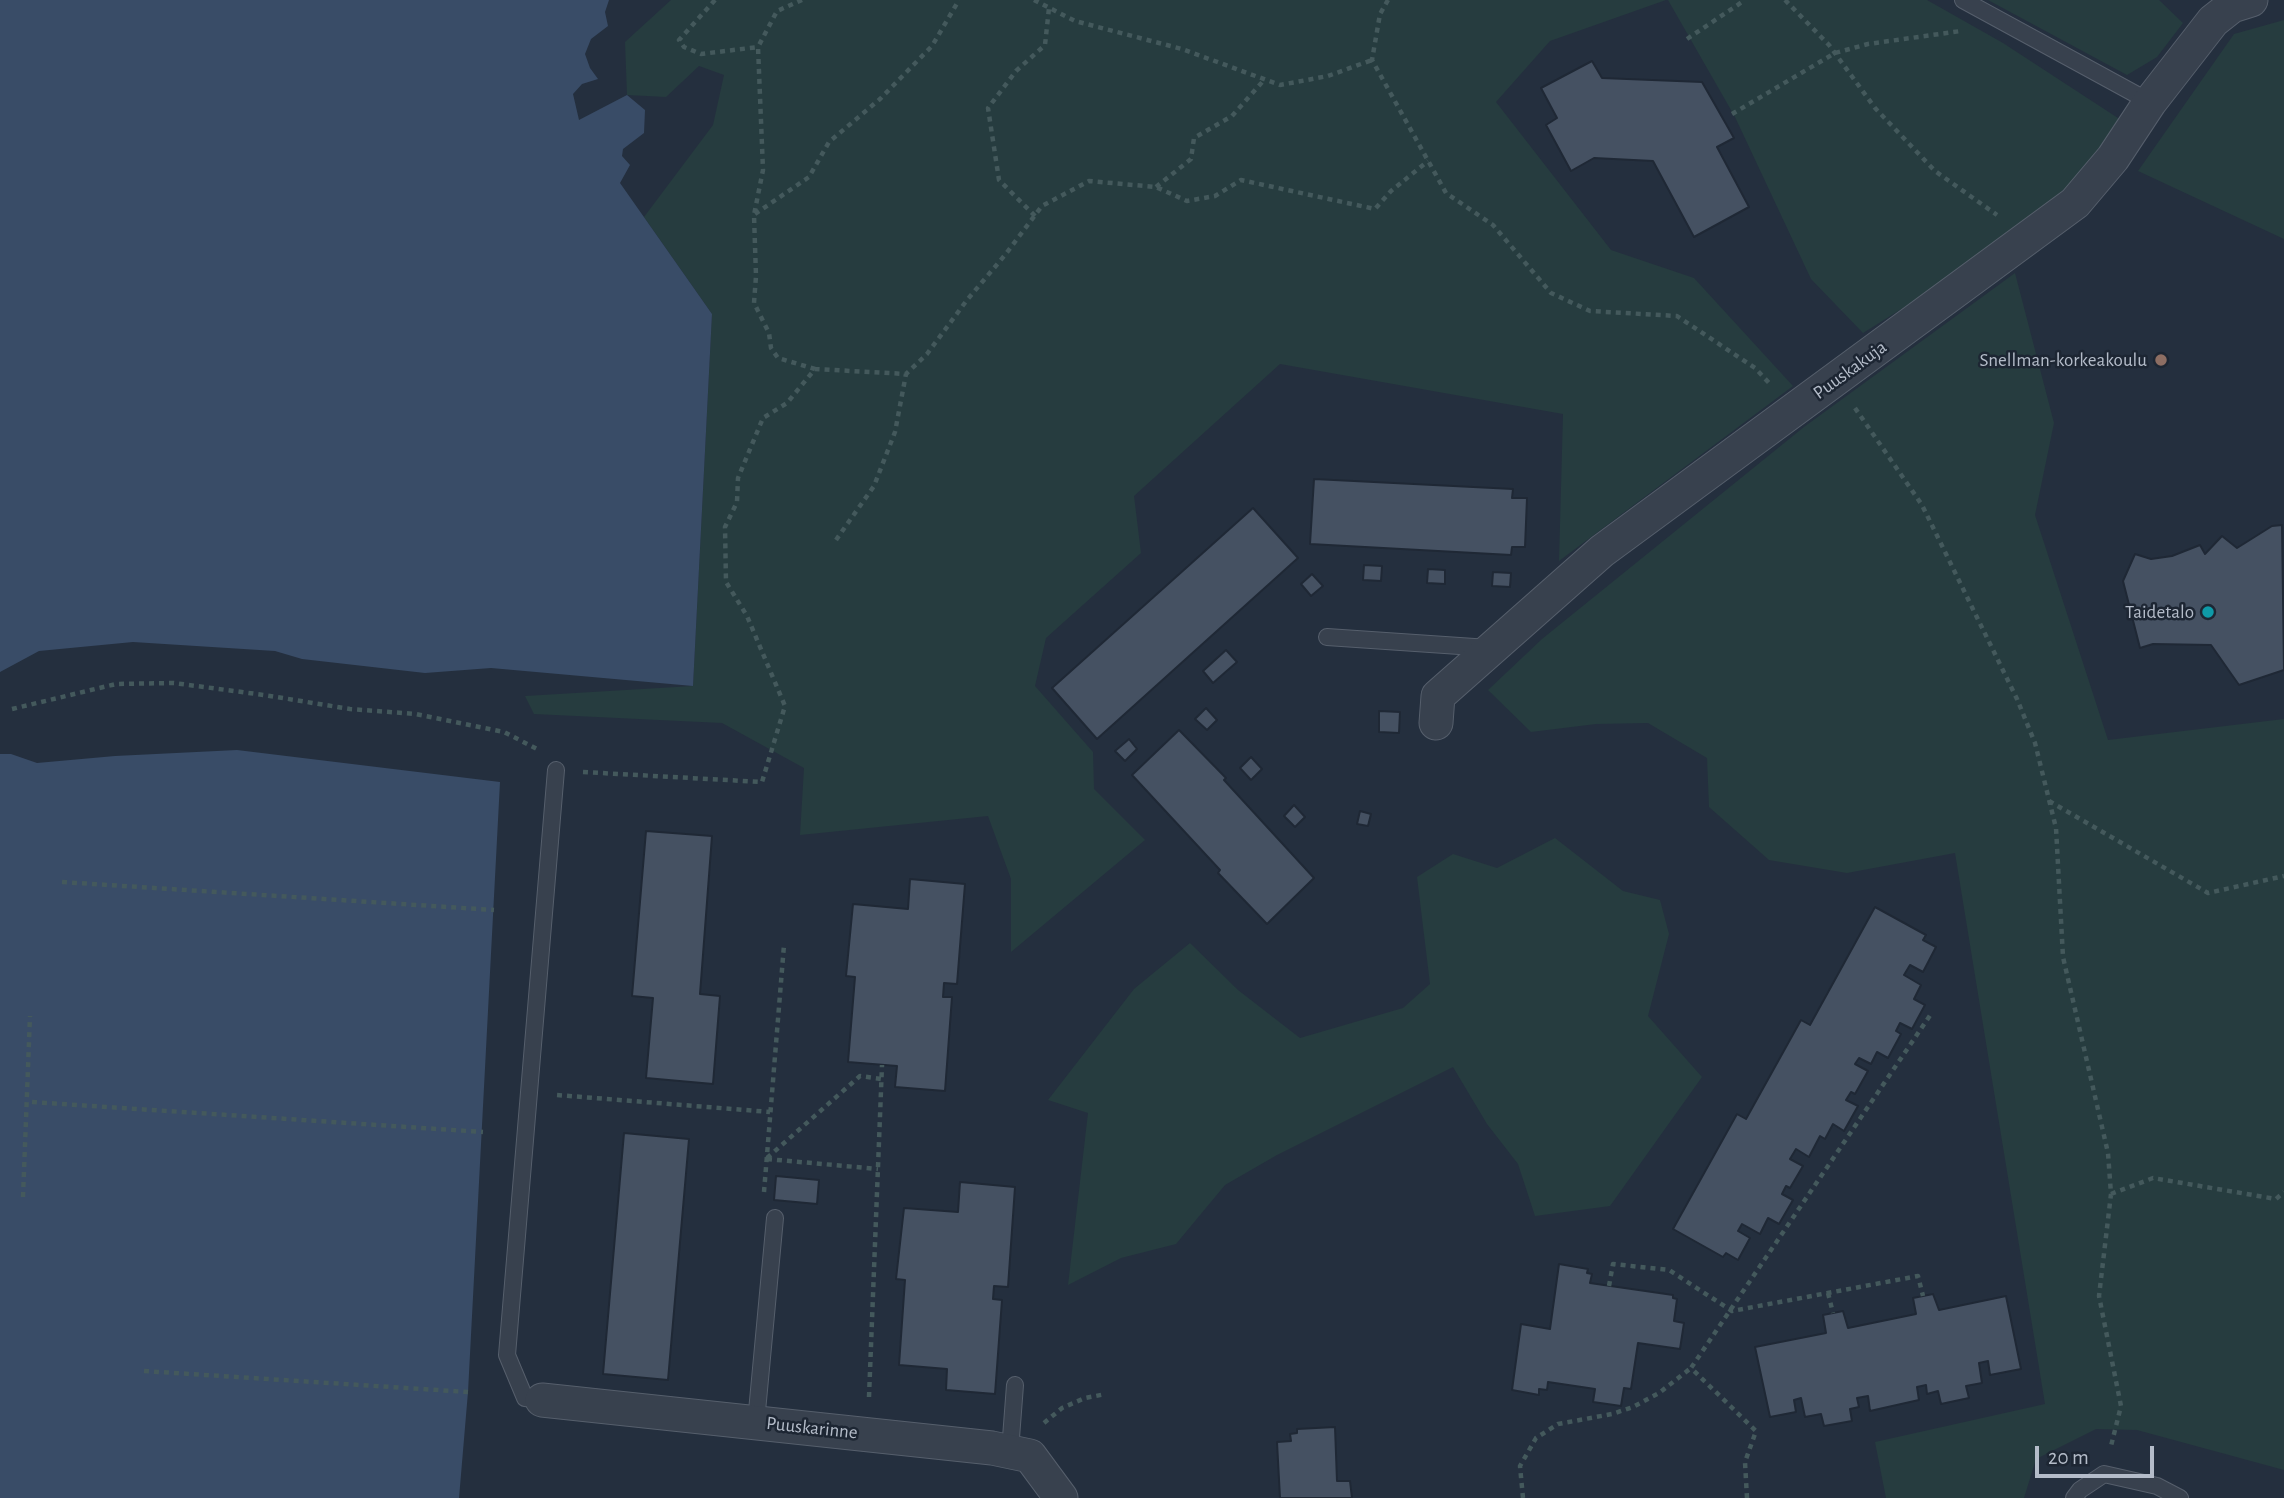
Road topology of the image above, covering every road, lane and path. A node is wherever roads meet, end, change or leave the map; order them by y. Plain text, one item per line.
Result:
1 (715, 0) edge
2 (802, 0) edge
3 (959, 0) edge
4 (1034, 0) edge
5 (1388, 0) edge
6 (1745, 0) edge
7 (1785, 0) edge
8 (1963, 0) edge
9 (2251, 0) edge
10 (1049, 8) junction
11 (2001, 20) junction
12 (1687, 38) dead end
13 (758, 47) junction
14 (1835, 53) junction
15 (1372, 60) junction
16 (1265, 79) junction
17 (2150, 102) junction
18 (1732, 114) dead end
19 (1427, 161) junction
20 (1156, 187) junction
21 (754, 215) junction
22 (1035, 216) junction
23 (2025, 242) junction
24 (815, 369) junction
25 (906, 374) junction
26 (1836, 380) junction
27 (1793, 411) junction
28 (836, 540) dead end
29 (1327, 637) dead end
30 (1492, 648) junction
31 (12, 709) dead end
32 (1436, 723) dead end
33 (556, 770) junction
34 (2049, 801) junction
35 (2284, 876) edge
36 (62, 882) dead end
37 (494, 910) dead end
38 (784, 945) dead end
39 (1931, 1014) dead end
40 (30, 1016) dead end
41 (882, 1065) dead end
42 (881, 1079) junction
43 (529, 1092) junction
44 (32, 1102) dead end
45 (770, 1112) junction
46 (483, 1132) dead end
47 (766, 1159) junction
48 (878, 1169) junction
49 (2284, 1192) edge
50 (2111, 1194) junction
51 (23, 1198) dead end
52 (775, 1218) joint
53 (1609, 1286) dead end
54 (1828, 1293) junction
55 (1923, 1296) dead end
56 (1732, 1311) junction
57 (1833, 1313) dead end
58 (1691, 1368) junction
59 (144, 1371) dead end
60 (1016, 1385) dead end
61 (468, 1392) dead end
62 (1106, 1394) dead end
63 (869, 1399) dead end
64 (542, 1400) joint
65 (756, 1423) junction
66 (1015, 1453) junction
67 (2104, 1474) junction
68 (1061, 1498) edge
69 (1523, 1498) edge
70 (1747, 1498) edge
71 (2074, 1498) edge
72 (2180, 1498) edge

1 - 13 path
2 - 13 path
3 - 21 path
4 - 10 path
5 - 15 path
6 - 12 path
7 - 14 path
8 - 11 lane
9 - 17 street, Puuskakuja
10 - 16 path
10 - 22 path
11 - 14 path
11 - 17 lane
13 - 21 path
14 - 18 path
14 - 23 path
15 - 16 path
15 - 19 path
16 - 20 path
17 - 23 street, Puuskakuja
19 - 20 path
19 - 27 path
20 - 22 path
21 - 24 path
22 - 25 path
23 - 26 street, Puuskakuja
24 - 25 path
24 - 33 path
25 - 28 path
26 - 27 street, Puuskakuja
26 - 34 path
27 - 30 street, Puuskakuja
29 - 30 lane
30 - 32 street, Puuskakuja
31 - 33 path
33 - 43 lane
34 - 35 path
34 - 50 path
36 - 37 path
38 - 45 path
39 - 56 path
40 - 51 path
41 - 42 path
42 - 47 path
42 - 48 path
43 - 45 path
43 - 64 lane
44 - 46 path
45 - 47 path
47 - 48 path
47 - 52 path
48 - 63 path
49 - 50 path
50 - 67 path
52 - 65 lane
53 - 56 path
54 - 55 path
54 - 56 path
54 - 57 path
56 - 58 path
58 - 69 path
58 - 70 path
59 - 61 path
60 - 66 lane
62 - 66 path
64 - 65 street, Puuskarinne
65 - 66 street, Puuskarinne
66 - 68 street
67 - 71 lane
67 - 72 lane

